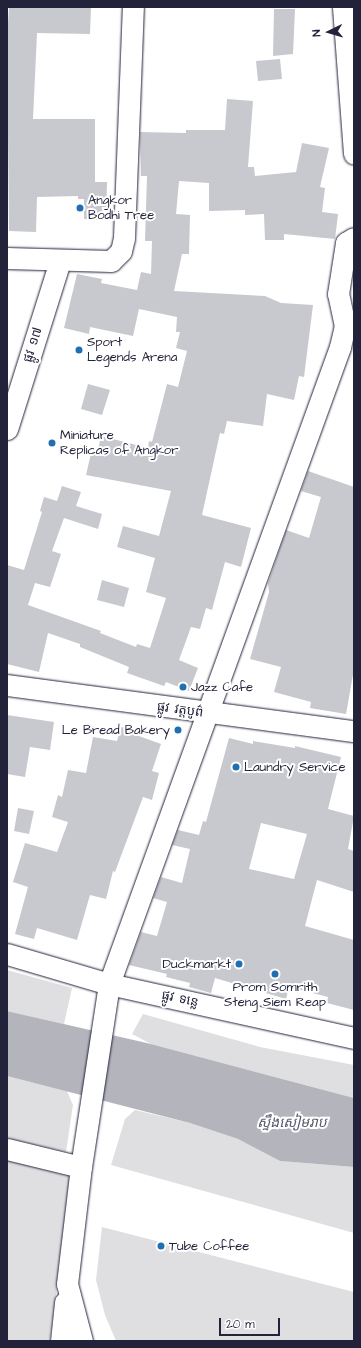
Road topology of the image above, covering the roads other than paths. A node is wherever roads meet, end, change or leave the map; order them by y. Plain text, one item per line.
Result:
1 (133, 7) edge
2 (343, 7) edge
3 (354, 154) edge
4 (354, 238) edge
5 (7, 258) edge
6 (60, 261) junction
7 (7, 429) edge
8 (7, 685) edge
9 (206, 713) junction
10 (354, 731) edge
11 (7, 954) edge
12 (109, 984) junction
13 (354, 1038) edge
14 (7, 1149) edge
15 (81, 1167) junction
16 (67, 1284) junction
17 (61, 1341) edge
18 (82, 1341) edge

1 - 6 street
2 - 3 street
4 - 9 street
5 - 6 street
6 - 7 street, ផ្លូវ ១៧
8 - 9 street, ផ្លូវ វត្តបូព៌
9 - 10 street, ផ្លូវ វត្តបូព៌
9 - 12 street
11 - 12 street, ផ្លូវ ទន្លេ
12 - 13 street, ផ្លូវ ទន្លេ
12 - 15 street
14 - 15 street
15 - 16 street
16 - 17 street
16 - 18 street

